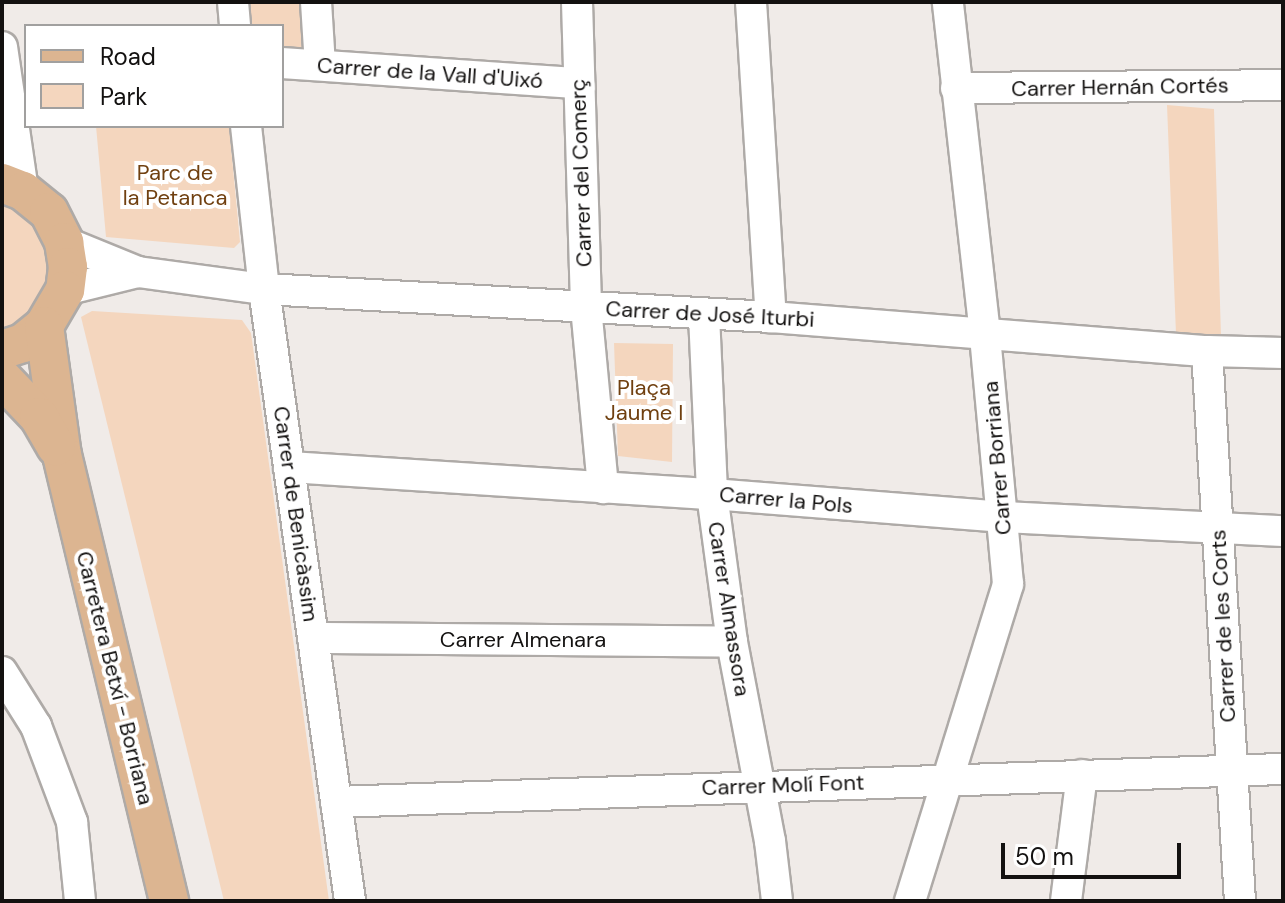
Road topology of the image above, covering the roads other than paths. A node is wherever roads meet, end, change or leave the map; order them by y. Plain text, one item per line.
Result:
1 (233, 2) edge
2 (316, 2) edge
3 (577, 2) edge
4 (751, 2) edge
5 (948, 2) edge
6 (235, 24) edge
7 (2, 46) edge
8 (24, 47) edge
9 (284, 63) edge
10 (320, 65) junction
11 (578, 83) junction
12 (1283, 85) edge
13 (956, 88) junction
14 (5, 114) edge
15 (246, 128) edge
16 (12, 187) edge
17 (64, 242) junction
18 (138, 272) junction
19 (264, 289) junction
20 (65, 290) junction
21 (586, 307) junction
22 (704, 315) junction
23 (771, 317) junction
24 (44, 326) junction
25 (985, 334) junction
26 (2, 350) edge
27 (1207, 351) junction
28 (1283, 353) edge
29 (2, 378) edge
30 (62, 455) junction
31 (289, 467) junction
32 (603, 488) junction
33 (712, 494) junction
34 (1004, 517) junction
35 (1217, 529) junction
36 (1283, 531) edge
37 (313, 638) junction
38 (732, 642) junction
39 (2, 672) edge
40 (1283, 769) edge
41 (1231, 771) junction
42 (1082, 775) junction
43 (948, 778) junction
44 (760, 786) junction
45 (336, 802) junction
46 (80, 901) edge
47 (169, 901) edge
48 (350, 901) edge
49 (777, 901) edge
50 (910, 901) edge
51 (1066, 901) edge
52 (1240, 901) edge

1 - 6 street
2 - 10 street
3 - 11 street, Carrer del Comerç
4 - 23 street
5 - 13 street, Carrer Borriana
7 - 8 street
7 - 14 street
9 - 10 street, Carrer de la Vall d'Uixó
10 - 11 street, Carrer de la Vall d'Uixó
11 - 21 street, Carrer del Comerç
12 - 13 street, Carrer Hernán Cortés
13 - 25 street, Carrer Borriana
14 - 16 street
15 - 19 street, Carrer de Benicàssim
16 - 17 main road
17 - 18 street, Carrer de José Iturbi
17 - 20 main road
18 - 19 street, Carrer de José Iturbi
18 - 20 street, Carrer de José Iturbi
19 - 21 street, Carrer de José Iturbi
19 - 31 street, Carrer de Benicàssim
20 - 24 main road
21 - 22 street, Carrer de José Iturbi
21 - 32 street, Carrer del Comerç
22 - 23 street, Carrer de José Iturbi
22 - 33 street, Carrer Almassora
23 - 25 street, Carrer de José Iturbi
24 - 26 main road
24 - 30 main road, Carretera Betxí - Borriana
25 - 27 street, Carrer de José Iturbi
25 - 34 street, Carrer Borriana
27 - 28 street, Carrer de José Iturbi
27 - 35 street, Carrer de les Corts
29 - 30 main road, Carretera Betxí - Borriana
30 - 47 main road, Carretera Betxí - Borriana
31 - 32 street, Carrer la Pols
31 - 37 street, Carrer de Benicàssim
32 - 33 street, Carrer la Pols
33 - 34 street, Carrer la Pols
33 - 38 street, Carrer Almassora
34 - 35 street, Carrer la Pols
34 - 43 street, Carrer Borriana
35 - 36 street, Carrer la Pols
35 - 41 street, Carrer de les Corts
37 - 38 street, Carrer Almenara
37 - 45 street, Carrer de Benicàssim
38 - 44 street, Carrer Almassora
39 - 46 street
40 - 41 street, Carrer Molí Font
41 - 42 street, Carrer Molí Font
41 - 52 street, Carrer de les Corts
42 - 43 street, Carrer Molí Font
42 - 51 street
43 - 44 street, Carrer Molí Font
43 - 50 street, Carrer Borriana
44 - 45 street, Carrer Molí Font
44 - 49 street, Carrer Almassora
45 - 48 street, Carrer de Benicàssim

